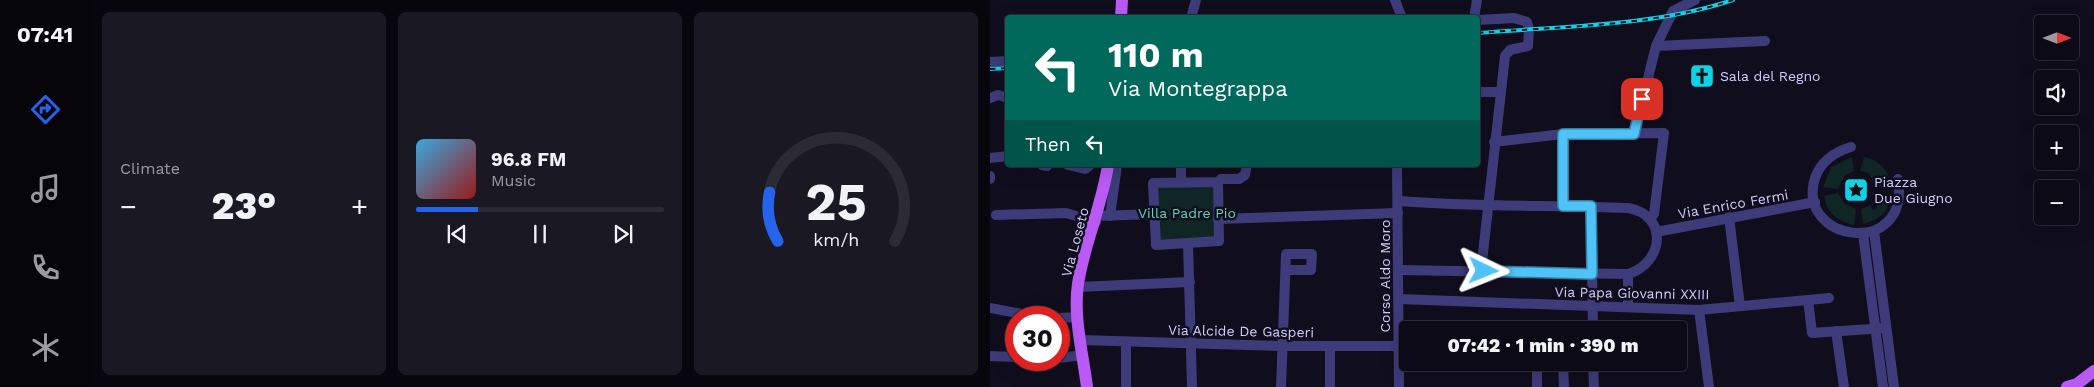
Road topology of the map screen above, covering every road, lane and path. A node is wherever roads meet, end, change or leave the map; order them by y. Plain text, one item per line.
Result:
1 (1122, 0) edge
2 (1196, 0) edge
3 (1395, 0) edge
4 (1477, 0) edge
5 (1695, 0) edge
6 (1121, 15) edge
7 (1192, 15) edge
8 (1401, 15) edge
9 (1474, 15) edge
10 (1480, 20) edge
11 (1765, 41) dead end
12 (1656, 46) junction
13 (1005, 61) edge
14 (990, 62) edge
15 (1480, 92) edge
16 (1500, 92) junction
17 (1005, 97) edge
18 (990, 98) edge
19 (1563, 134) junction
20 (1634, 134) junction
21 (1494, 142) junction
22 (1851, 147) dead end
23 (1005, 156) edge
24 (990, 158) edge
25 (1075, 167) edge
26 (1088, 167) edge
27 (1107, 167) edge
28 (1115, 167) edge
29 (1181, 167) edge
30 (1246, 167) edge
31 (1397, 167) edge
32 (1898, 179) dead end
33 (1181, 182) junction
34 (1218, 182) junction
35 (1398, 201) junction
36 (1815, 202) junction
37 (1488, 204) junction
38 (1563, 206) junction
39 (1591, 206) junction
40 (1398, 213) junction
41 (1154, 214) junction
42 (996, 215) dead end
43 (1100, 215) junction
44 (1729, 217) junction
45 (1218, 219) junction
46 (1650, 219) junction
47 (1874, 231) junction
48 (1656, 232) junction
49 (1863, 234) junction
50 (1188, 243) junction
51 (1286, 270) dead end
52 (1398, 270) junction
53 (1481, 271) junction
54 (1592, 274) junction
55 (1628, 274) junction
56 (1190, 282) junction
57 (1078, 287) junction
58 (1829, 298) dead end
59 (1399, 299) junction
60 (1808, 300) junction
61 (1592, 306) junction
62 (1740, 306) junction
63 (1628, 307) junction
64 (990, 308) edge
65 (1700, 310) junction
66 (1005, 311) edge
67 (1070, 317) edge
68 (1078, 317) junction
69 (1401, 321) edge
70 (1593, 321) edge
71 (1880, 329) junction
72 (1836, 331) junction
73 (1081, 340) junction
74 (1126, 342) junction
75 (1192, 343) junction
76 (1282, 346) junction
77 (1330, 346) junction
78 (1399, 346) edge
79 (1083, 355) junction
80 (990, 356) edge
81 (1005, 357) edge
82 (1070, 357) edge
83 (1401, 371) edge
84 (1536, 371) edge
85 (1563, 371) edge
86 (1593, 371) edge
87 (2094, 372) edge
88 (2094, 378) edge
89 (1087, 387) edge
90 (1126, 387) edge
91 (1192, 387) edge
92 (1281, 387) edge
93 (1330, 387) edge
94 (1399, 387) edge
95 (1537, 387) edge
96 (1564, 387) edge
97 (1594, 387) edge
98 (1709, 387) edge
99 (1844, 387) edge
100 (1883, 387) edge
101 (1894, 387) edge
102 (2059, 387) edge
103 (2068, 387) edge
104 (2083, 387) edge

1 - 6 main road
2 - 7 street
3 - 8 street
4 - 9 street
5 - 12 street
10 - 16 street
11 - 12 street
12 - 20 street
13 - 14 street
15 - 16 street
16 - 21 street
17 - 18 street
19 - 20 street
19 - 21 street
19 - 38 street
20 - 46 street
21 - 37 street
22 - 36 street
23 - 24 street
25 - 26 street
27 - 43 main road, Via Loseto
28 - 43 street
29 - 33 street
30 - 34 street
31 - 35 street, Corso Aldo Moro
32 - 47 street
33 - 34 street
33 - 41 street
34 - 45 street
35 - 37 street
35 - 40 street, Corso Aldo Moro
36 - 44 street, Via Enrico Fermi
36 - 49 street
37 - 38 street
37 - 53 street
38 - 39 street
39 - 46 street
39 - 54 street
40 - 45 street
40 - 52 street, Corso Aldo Moro
41 - 43 street
41 - 50 street
42 - 43 street
43 - 57 main road, Via Loseto
44 - 48 street, Via Enrico Fermi
44 - 62 street
45 - 50 street
46 - 48 street
47 - 49 street
47 - 71 street
48 - 55 street
49 - 71 street
50 - 56 street
51 - 76 street
52 - 53 street
52 - 59 street, Corso Aldo Moro
53 - 54 street
54 - 55 street
54 - 61 street
55 - 63 street
56 - 57 street
56 - 75 street
57 - 68 main road, Via Loseto
58 - 60 street, Via Papa Giovanni XXIII
59 - 61 street, Via Papa Giovanni XXIII
59 - 69 street, Corso Aldo Moro
60 - 62 street, Via Papa Giovanni XXIII
60 - 72 street
61 - 63 street, Via Papa Giovanni XXIII
61 - 70 street
62 - 65 street, Via Papa Giovanni XXIII
63 - 65 street, Via Papa Giovanni XXIII
64 - 66 street
65 - 98 street
67 - 68 street
68 - 73 main road, Via Loseto
71 - 72 street
71 - 100 street
71 - 101 street
72 - 99 street
73 - 74 street, Via Alcide De Gasperi
73 - 79 main road, Via Loseto
74 - 75 street, Via Alcide De Gasperi
74 - 90 street
75 - 76 street, Via Alcide De Gasperi
75 - 91 street
76 - 77 street, Via Alcide De Gasperi
76 - 92 street
77 - 78 street, Via Alcide De Gasperi
77 - 93 street
79 - 82 street
79 - 89 main road, Via Loseto
80 - 81 street
83 - 94 street, Corso Aldo Moro
84 - 95 street
85 - 96 street
86 - 97 street
87 - 103 main road
88 - 104 main road
102 - 103 main road

